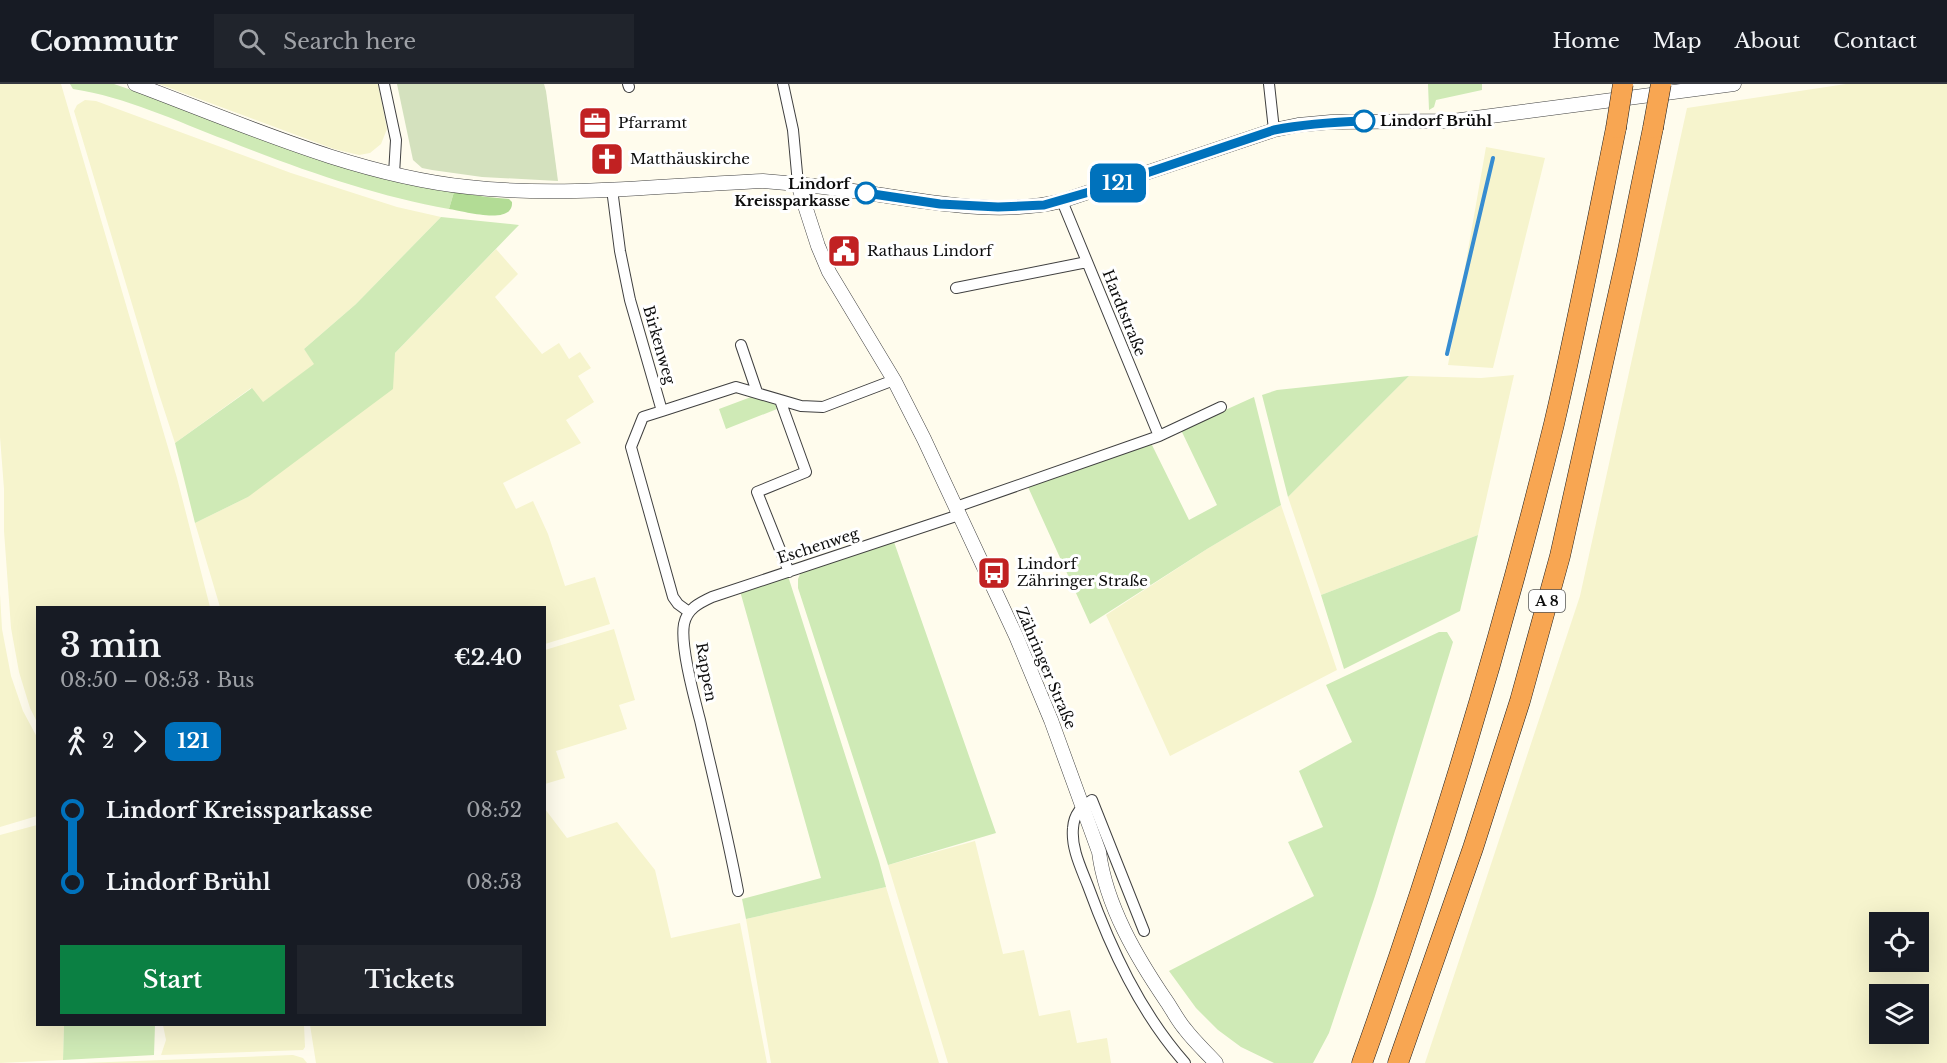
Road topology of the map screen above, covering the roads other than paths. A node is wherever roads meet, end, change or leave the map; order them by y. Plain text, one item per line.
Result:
1 (135, 84) edge
2 (384, 84) edge
3 (783, 84) edge
4 (1269, 84) edge
5 (1623, 84) edge
6 (1661, 84) edge
7 (1734, 84) edge
8 (1274, 130) junction
9 (394, 174) junction
10 (798, 184) junction
11 (612, 189) junction
12 (1062, 201) junction
13 (1087, 262) junction
14 (956, 288) dead end
15 (741, 345) dead end
16 (894, 380) junction
17 (757, 392) junction
18 (780, 400) junction
19 (1221, 407) dead end
20 (662, 411) junction
21 (1159, 436) junction
22 (958, 511) junction
23 (789, 572) junction
24 (689, 612) junction
25 (1082, 806) junction
26 (738, 891) dead end
27 (1144, 931) dead end
28 (1185, 1063) edge
29 (1216, 1063) edge
30 (1362, 1063) edge
31 (1398, 1063) edge

1 - 9 street
2 - 9 street
3 - 10 street
4 - 8 street
5 - 30 highway, A 8, bridge
6 - 31 highway, A 8, bridge
7 - 8 street
8 - 12 street
9 - 11 street
10 - 11 street
10 - 12 street
10 - 16 street, Zähringer Straße
11 - 20 street, Birkenweg
12 - 13 street, Hardtstraße
13 - 14 street
13 - 21 street, Hardtstraße
15 - 17 street
16 - 18 street, Birkenweg
16 - 22 street, Zähringer Straße
17 - 18 street, Birkenweg
17 - 20 street, Birkenweg
18 - 23 street
19 - 21 street
20 - 24 street
21 - 22 street
22 - 23 street, Eschenweg
22 - 25 street, Zähringer Straße
23 - 24 street, Eschenweg
24 - 26 street, Rappen
25 - 27 street
25 - 28 street
25 - 29 street, Zähringer Straße

